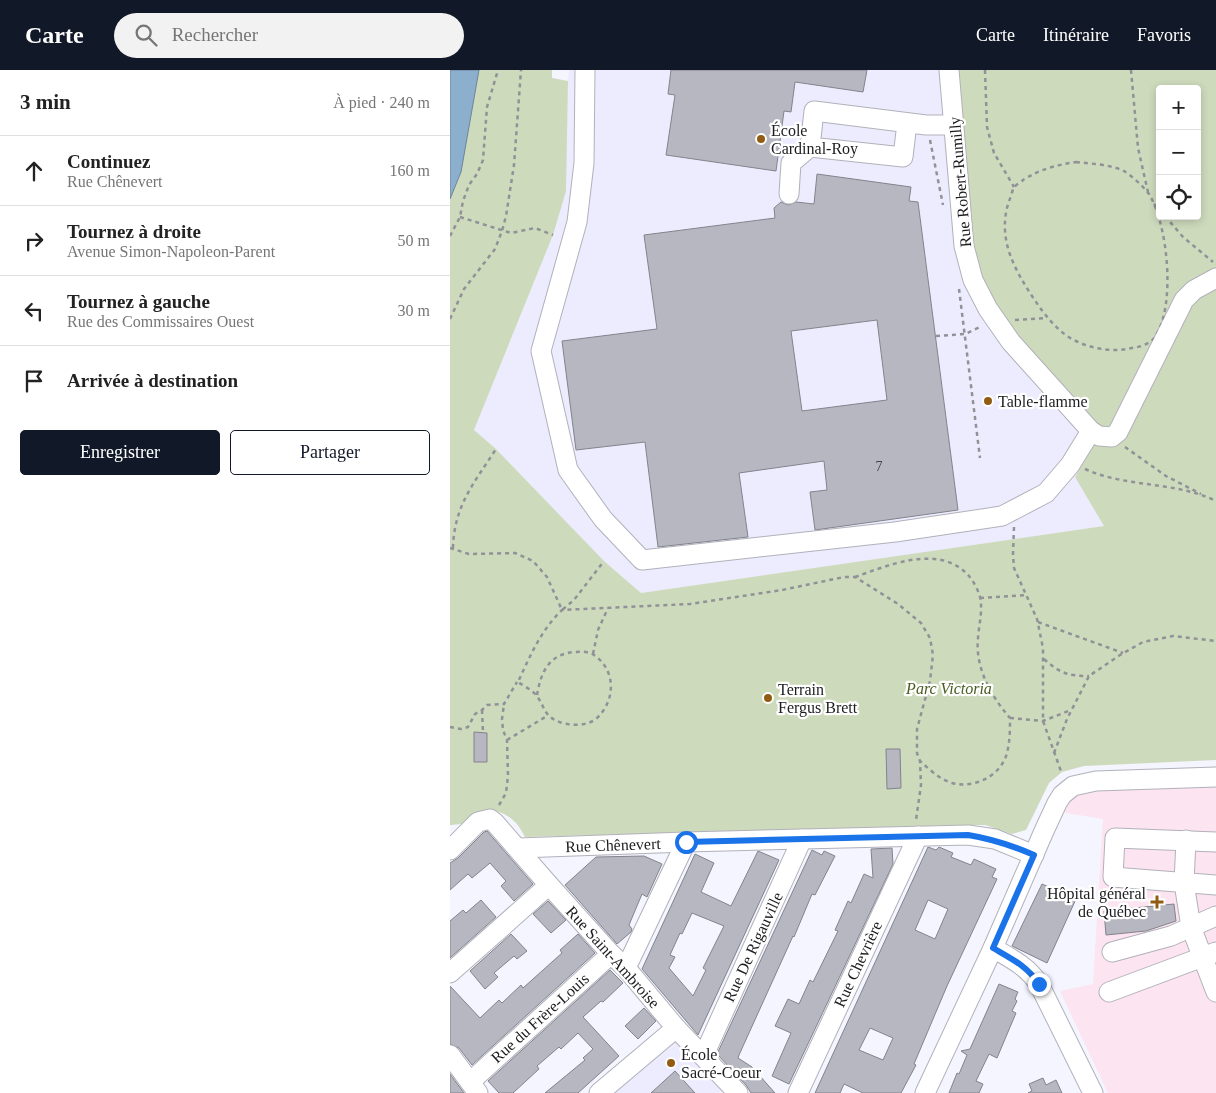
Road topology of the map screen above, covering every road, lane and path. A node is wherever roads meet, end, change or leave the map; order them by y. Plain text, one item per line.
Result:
1 (498, 70) edge
2 (521, 70) edge
3 (586, 70) edge
4 (949, 70) edge
5 (985, 70) edge
6 (1131, 70) edge
7 (907, 123) junction
8 (954, 125) junction
9 (930, 138) dead end
10 (810, 147) junction
11 (1014, 187) junction
12 (1148, 193) junction
13 (789, 194) dead end
14 (1153, 203) junction
15 (1156, 206) edge
16 (944, 213) dead end
17 (460, 217) junction
18 (1168, 220) edge
19 (502, 231) junction
20 (553, 235) dead end
21 (450, 236) edge
22 (1216, 264) edge
23 (1216, 278) edge
24 (959, 288) dead end
25 (1047, 318) junction
26 (450, 319) edge
27 (1011, 321) dead end
28 (982, 325) dead end
29 (965, 334) junction
30 (936, 336) dead end
31 (1091, 431) junction
32 (1112, 437) junction
33 (496, 449) dead end
34 (980, 458) dead end
35 (1070, 465) junction
36 (1205, 496) junction
37 (1216, 501) edge
38 (1016, 508) junction
39 (451, 548) edge
40 (604, 561) dead end
41 (855, 577) junction
42 (1027, 595) junction
43 (980, 598) junction
44 (608, 608) junction
45 (562, 610) junction
46 (1038, 622) junction
47 (1216, 641) edge
48 (1123, 653) junction
49 (593, 654) junction
50 (1043, 658) junction
51 (1089, 676) junction
52 (518, 682) junction
53 (537, 696) junction
54 (504, 704) junction
55 (482, 710) junction
56 (1071, 710) junction
57 (547, 716) junction
58 (1010, 718) junction
59 (1043, 721) junction
60 (450, 727) edge
61 (483, 732) dead end
62 (507, 740) junction
63 (1053, 754) junction
64 (920, 761) junction
65 (1062, 774) dead end
66 (1216, 777) edge
67 (490, 819) junction
68 (916, 831) junction
69 (802, 839) junction
70 (1186, 840) junction
71 (686, 842) junction
72 (1216, 842) edge
73 (519, 848) junction
74 (450, 850) edge
75 (1034, 855) junction
76 (1184, 883) junction
77 (549, 885) junction
78 (1216, 885) edge
79 (1216, 916) edge
80 (1191, 927) junction
81 (993, 948) junction
82 (1112, 952) dead end
83 (611, 954) junction
84 (1209, 955) edge
85 (626, 968) junction
86 (450, 973) edge
87 (1109, 992) dead end
88 (1216, 992) edge
89 (676, 1028) junction
90 (450, 1055) edge
91 (704, 1055) junction
92 (474, 1087) edge
93 (734, 1092) edge
94 (599, 1093) edge
95 (798, 1093) edge
96 (925, 1093) edge
97 (1093, 1093) edge

1 - 17 path
2 - 19 path
3 - 38 street
4 - 8 street, Rue Robert-Rumilly
5 - 11 path
6 - 12 path
7 - 8 street
7 - 10 street
7 - 10 street
8 - 31 street, Rue Robert-Rumilly
9 - 16 path
10 - 13 street
11 - 12 path
11 - 25 path
12 - 14 path
14 - 15 path
14 - 25 path
17 - 19 path
17 - 21 path
18 - 22 path
19 - 20 path
19 - 26 path
23 - 32 street
24 - 29 path
25 - 27 path
28 - 29 path
29 - 30 path
29 - 34 path
31 - 32 street
31 - 35 street
32 - 36 path
33 - 39 path
35 - 36 path
35 - 38 street
36 - 37 path
38 - 42 path
39 - 45 path
40 - 45 path
41 - 43 path
41 - 44 path
41 - 64 path
42 - 43 path
42 - 46 path
43 - 58 path
44 - 45 path
44 - 49 path
45 - 52 path
46 - 48 path
46 - 50 path
47 - 48 path
48 - 51 path
49 - 53 path
49 - 57 path
50 - 51 path
50 - 59 path
51 - 56 path
52 - 53 path
52 - 54 path
53 - 57 path
54 - 55 path
54 - 62 path
55 - 60 path
55 - 61 path
56 - 59 path
56 - 63 path
57 - 62 path
58 - 59 path
58 - 64 path
59 - 63 path
62 - 67 path
63 - 65 path
64 - 68 path
66 - 75 street
67 - 73 street, Rue Saint-Ambroise
67 - 74 street
68 - 69 street, Rue Chênevert
68 - 75 street, Rue Chênevert
68 - 95 street, Rue Chevrière
69 - 71 street, Rue Chênevert
69 - 91 street, Rue De Rigauville
70 - 72 street
70 - 76 street
70 - 76 street
71 - 73 street, Rue Chênevert
71 - 85 street
73 - 77 street, Rue Saint-Ambroise
75 - 81 street
76 - 78 street
76 - 80 street
77 - 83 street, Rue Saint-Ambroise
77 - 86 street
79 - 80 street
80 - 82 street
80 - 84 street
81 - 96 street
81 - 97 street
83 - 85 street, Rue Saint-Ambroise
83 - 92 street, Rue du Frère-Louis
84 - 87 street
84 - 88 street
85 - 89 street, Rue Saint-Ambroise
89 - 91 street, Rue Saint-Ambroise
89 - 94 street
90 - 92 street
91 - 93 street, Rue Saint-Ambroise

